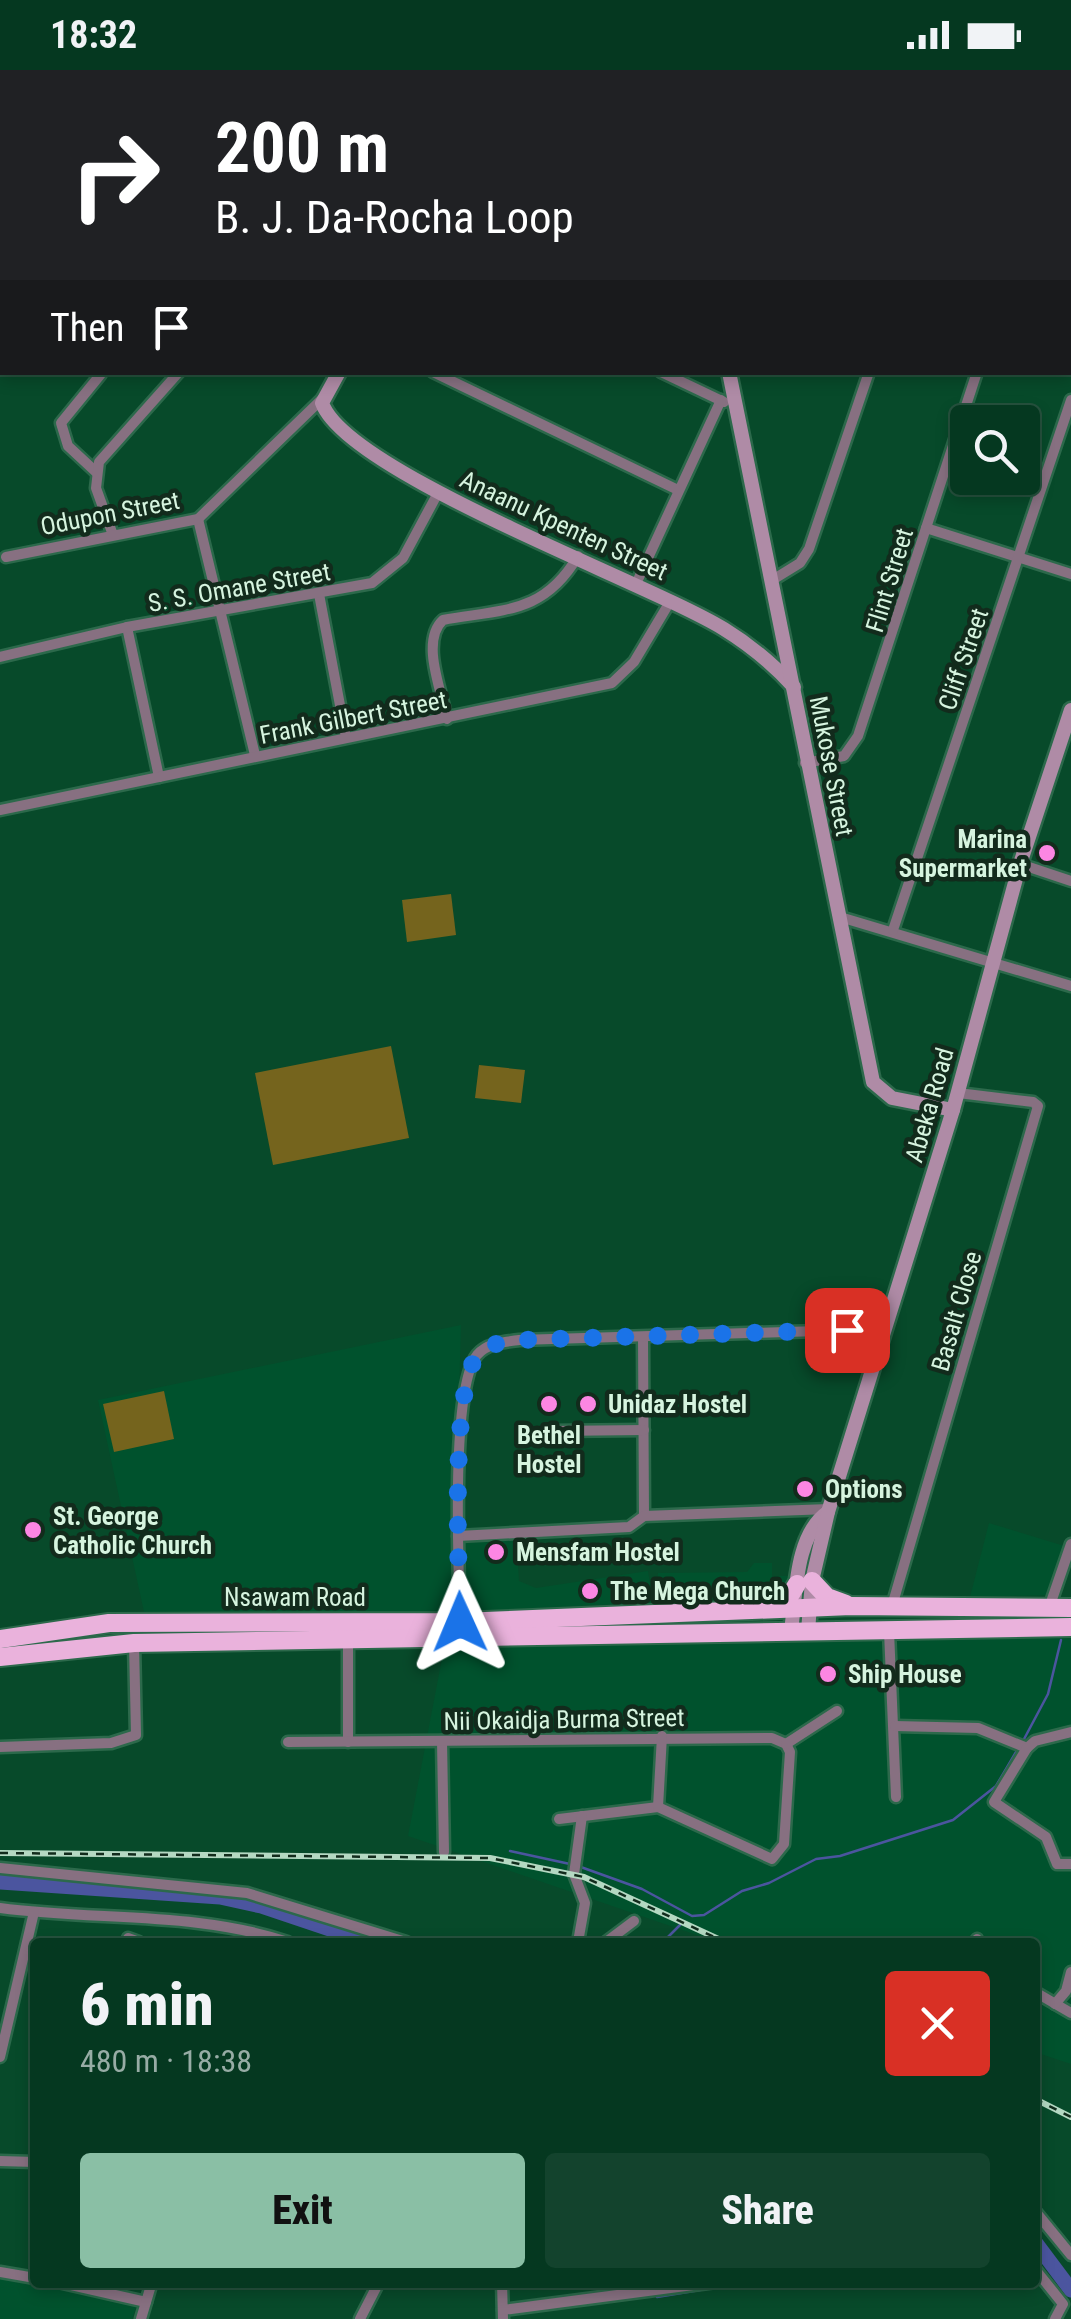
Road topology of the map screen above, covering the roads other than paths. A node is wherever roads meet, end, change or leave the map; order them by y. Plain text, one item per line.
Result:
1 (100, 375) edge
2 (176, 375) edge
3 (337, 375) edge
4 (439, 375) edge
5 (667, 375) edge
6 (730, 375) edge
7 (868, 375) edge
8 (976, 375) edge
9 (322, 399) junction
10 (721, 400) junction
11 (1071, 400) edge
12 (736, 407) junction
13 (96, 472) junction
14 (678, 490) junction
15 (440, 492) junction
16 (198, 519) junction
17 (926, 528) junction
18 (113, 535) junction
19 (578, 556) junction
20 (1018, 556) junction
21 (6, 557) dead end
22 (1071, 574) edge
23 (774, 579) junction
24 (636, 584) junction
25 (320, 594) junction
26 (671, 600) junction
27 (223, 612) junction
28 (126, 627) junction
29 (0, 657) edge
30 (795, 688) junction
31 (1071, 710) edge
32 (447, 719) junction
33 (346, 736) junction
34 (1064, 749) edge
35 (255, 755) junction
36 (805, 763) junction
37 (159, 778) junction
38 (0, 810) edge
39 (1020, 864) junction
40 (1071, 880) edge
41 (840, 917) junction
42 (892, 930) junction
43 (992, 964) junction
44 (1071, 986) edge
45 (958, 1092) junction
46 (953, 1110) junction
47 (884, 1329) junction
48 (642, 1336) junction
49 (644, 1430) junction
50 (551, 1431) dead end
51 (828, 1511) junction
52 (644, 1516) junction
53 (458, 1536) junction
54 (1071, 1544) edge
55 (805, 1582) junction
56 (851, 1606) junction
57 (892, 1606) junction
58 (774, 1608) junction
59 (801, 1608) junction
60 (1049, 1608) junction
61 (1071, 1608) edge
62 (460, 1622) junction
63 (1071, 1627) edge
64 (889, 1630) junction
65 (800, 1631) junction
66 (0, 1639) edge
67 (348, 1640) junction
68 (134, 1643) junction
69 (0, 1657) edge
70 (836, 1711) dead end
71 (895, 1726) junction
72 (1071, 1732) edge
73 (662, 1736) junction
74 (442, 1740) junction
75 (783, 1741) junction
76 (288, 1742) dead end
77 (348, 1742) junction
78 (0, 1747) edge
79 (1026, 1748) junction
80 (896, 1797) dead end
81 (658, 1808) junction
82 (582, 1816) junction
83 (559, 1819) dead end
84 (444, 1852) dead end
85 (1071, 1864) edge
86 (0, 1868) edge
87 (0, 1908) edge
88 (34, 1912) junction
89 (634, 1921) dead end
90 (276, 1938) edge
91 (393, 1938) edge
92 (579, 1938) edge
93 (611, 1938) edge
94 (1071, 1972) edge
95 (1040, 1995) edge
96 (1055, 2004) junction
97 (1071, 2013) edge
98 (0, 2057) edge
99 (0, 2161) edge
100 (30, 2162) edge
101 (1040, 2217) edge
102 (1071, 2255) edge
103 (0, 2272) edge
104 (1040, 2275) edge
105 (30, 2277) edge
106 (84, 2288) edge
107 (150, 2288) edge
108 (376, 2288) edge
109 (502, 2288) edge
110 (676, 2288) edge
111 (146, 2302) junction
112 (503, 2314) edge
113 (141, 2319) edge
114 (360, 2319) edge
115 (1055, 2319) edge

1 - 13 street
2 - 13 street
3 - 9 street, Odupon Street
4 - 14 street
5 - 10 street
6 - 12 street, Mukose Street
7 - 23 street
8 - 17 street, Flint Street
9 - 15 street, Anaanu Kpenten Street
9 - 16 street, Odupon Street
10 - 12 street
10 - 14 street
11 - 20 street, Cliff Street
12 - 23 street, Mukose Street
13 - 18 street
14 - 24 street
15 - 19 street, Anaanu Kpenten Street
15 - 25 street, S. S. Omane Street
16 - 18 street, Odupon Street
16 - 27 street
17 - 20 street
17 - 36 street, Flint Street
18 - 21 street, Odupon Street
19 - 24 street, Anaanu Kpenten Street
19 - 32 street
20 - 22 street
20 - 42 street, Cliff Street
23 - 30 street, Mukose Street
24 - 26 street, Anaanu Kpenten Street
25 - 27 street, S. S. Omane Street
25 - 33 street
26 - 30 street, Anaanu Kpenten Street
26 - 32 street, Frank Gilbert Street
27 - 28 street, S. S. Omane Street
27 - 35 street
28 - 29 street, S. S. Omane Street
28 - 37 street
30 - 36 street, Mukose Street
31 - 34 street, Abeka Road
32 - 33 street, Frank Gilbert Street
33 - 35 street, Frank Gilbert Street
34 - 39 street, Abeka Road
35 - 37 street, Frank Gilbert Street
36 - 41 street, Mukose Street
37 - 38 street, Frank Gilbert Street
39 - 40 street
39 - 43 street, Abeka Road
41 - 42 street
41 - 46 street, Mukose Street
42 - 43 street
43 - 44 street
43 - 45 street, Abeka Road
45 - 46 street, Abeka Road
45 - 57 street, Basalt Close
46 - 47 street, Abeka Road
47 - 48 street
47 - 51 street, Abeka Road
48 - 49 street
48 - 53 street
49 - 50 street
49 - 52 street
51 - 52 street
51 - 55 street, Abeka Road
52 - 53 street
53 - 62 street
54 - 60 street
55 - 56 highway
55 - 58 highway
55 - 59 street, Abeka Road
56 - 57 highway, Nsawam Road
56 - 59 highway, Nsawam Road
57 - 60 highway, Nsawam Road
58 - 59 highway, Nsawam Road
58 - 62 highway, Nsawam Road
59 - 65 street, Abeka Road
60 - 61 highway, Nsawam Road
62 - 66 highway, Nsawam Road
63 - 64 highway, Nsawam Road
64 - 65 highway, Nsawam Road
64 - 71 street
65 - 67 highway, Nsawam Road
67 - 68 highway, Nsawam Road
67 - 77 street
68 - 69 highway, Nsawam Road
68 - 78 street
70 - 75 street
71 - 79 street
71 - 80 street
72 - 79 street
73 - 74 street, Nii Okaidja Burma Street
73 - 75 street, Nii Okaidja Burma Street
73 - 81 street
74 - 77 street, Nii Okaidja Burma Street
74 - 84 street
75 - 81 street
76 - 77 street, Nii Okaidja Burma Street
79 - 85 street
81 - 82 street
82 - 83 street
82 - 92 street
86 - 91 street
87 - 88 street
88 - 90 street
88 - 98 street
89 - 93 street
94 - 96 street
95 - 96 street
96 - 97 street
99 - 100 street
101 - 102 street
103 - 105 street
104 - 115 street
106 - 111 street
107 - 111 street
108 - 114 street
109 - 112 street
110 - 112 street
111 - 113 street

